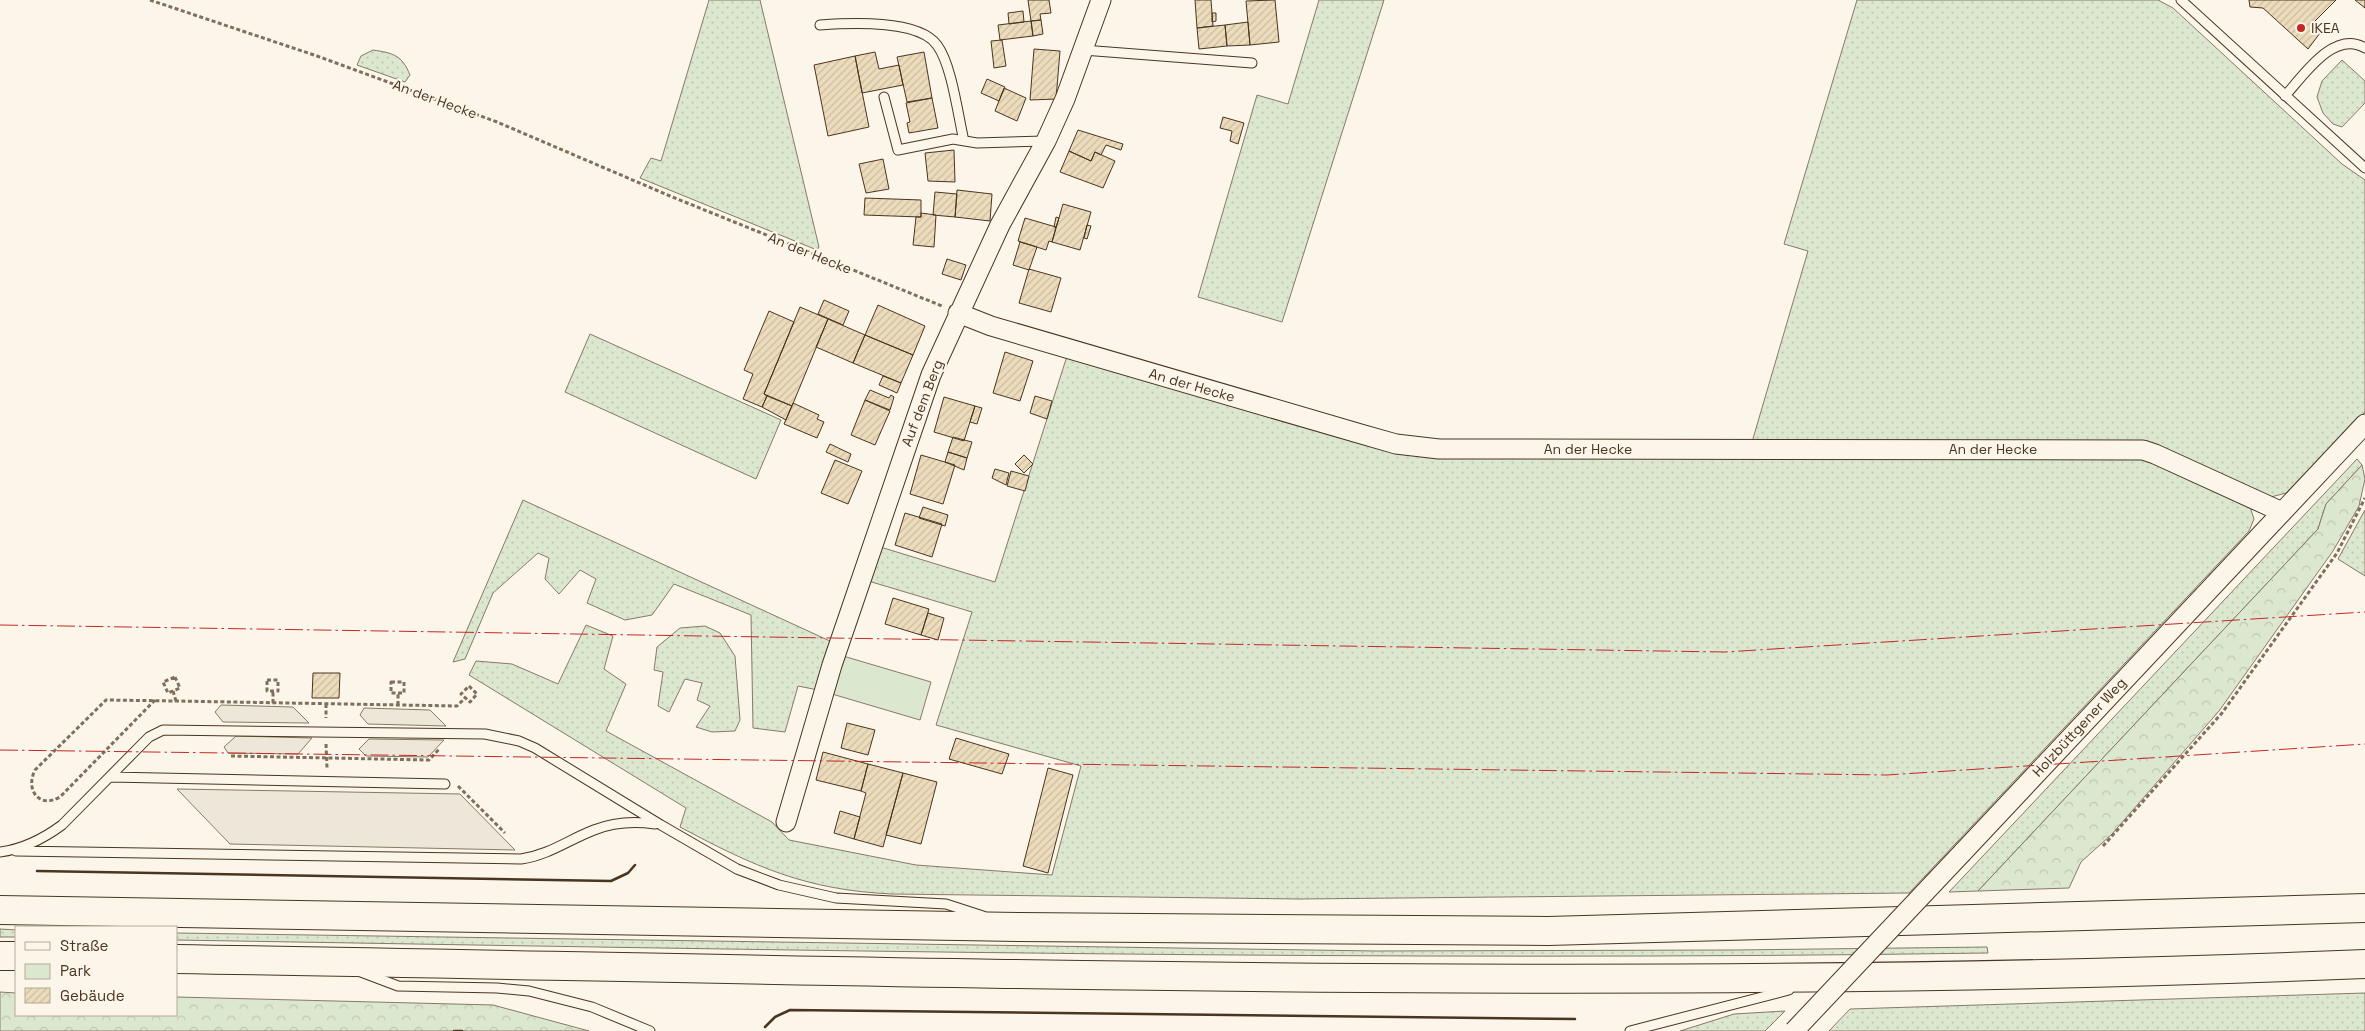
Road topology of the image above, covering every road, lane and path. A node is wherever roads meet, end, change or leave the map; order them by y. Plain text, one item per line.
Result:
1 (150, 0) edge
2 (1101, 0) edge
3 (2181, 0) edge
4 (820, 25) dead end
5 (2365, 48) edge
6 (1083, 50) junction
7 (1252, 63) dead end
8 (2285, 96) junction
9 (884, 97) dead end
10 (964, 141) junction
11 (1046, 141) junction
12 (2365, 168) edge
13 (958, 313) junction
14 (2365, 424) edge
15 (2365, 498) edge
16 (2282, 512) junction
17 (469, 686) joint
18 (273, 691) junction
19 (173, 692) junction
20 (398, 693) junction
21 (176, 700) dead end
22 (273, 703) dead end
23 (398, 705) dead end
24 (444, 744) dead end
25 (232, 756) dead end
26 (110, 777) junction
27 (445, 784) dead end
28 (786, 822) dead end
29 (661, 825) junction
30 (2103, 846) dead end
31 (3, 852) edge
32 (2365, 908) edge
33 (0, 910) edge
34 (1019, 927) junction
35 (0, 956) edge
36 (15, 956) edge
37 (178, 959) edge
38 (330, 962) junction
39 (2365, 964) edge
40 (1867, 976) junction
41 (650, 1031) edge
42 (1630, 1031) edge
43 (1794, 1031) edge

1 - 13 path, An der Hecke
2 - 6 street, Auf dem Berg
3 - 8 lane
4 - 10 lane
5 - 8 lane
6 - 7 lane
6 - 11 street, Auf dem Berg
8 - 12 lane
9 - 10 lane
10 - 11 lane
11 - 13 street, Auf dem Berg
13 - 16 street, An der Hecke
13 - 28 street, Auf dem Berg
14 - 16 street, Holzbüttgener Weg
15 - 30 path
16 - 43 street, Holzbüttgener Weg, bridge
17 - 17 path
18 - 18 path
18 - 22 path
19 - 19 path
19 - 21 path
20 - 20 path
20 - 23 path
24 - 25 path
26 - 27 lane
26 - 29 lane
26 - 31 lane
29 - 31 lane
29 - 34 lane
32 - 34 highway
33 - 34 highway
35 - 36 highway
37 - 38 highway
38 - 40 highway
38 - 41 lane
39 - 40 highway
40 - 42 lane

